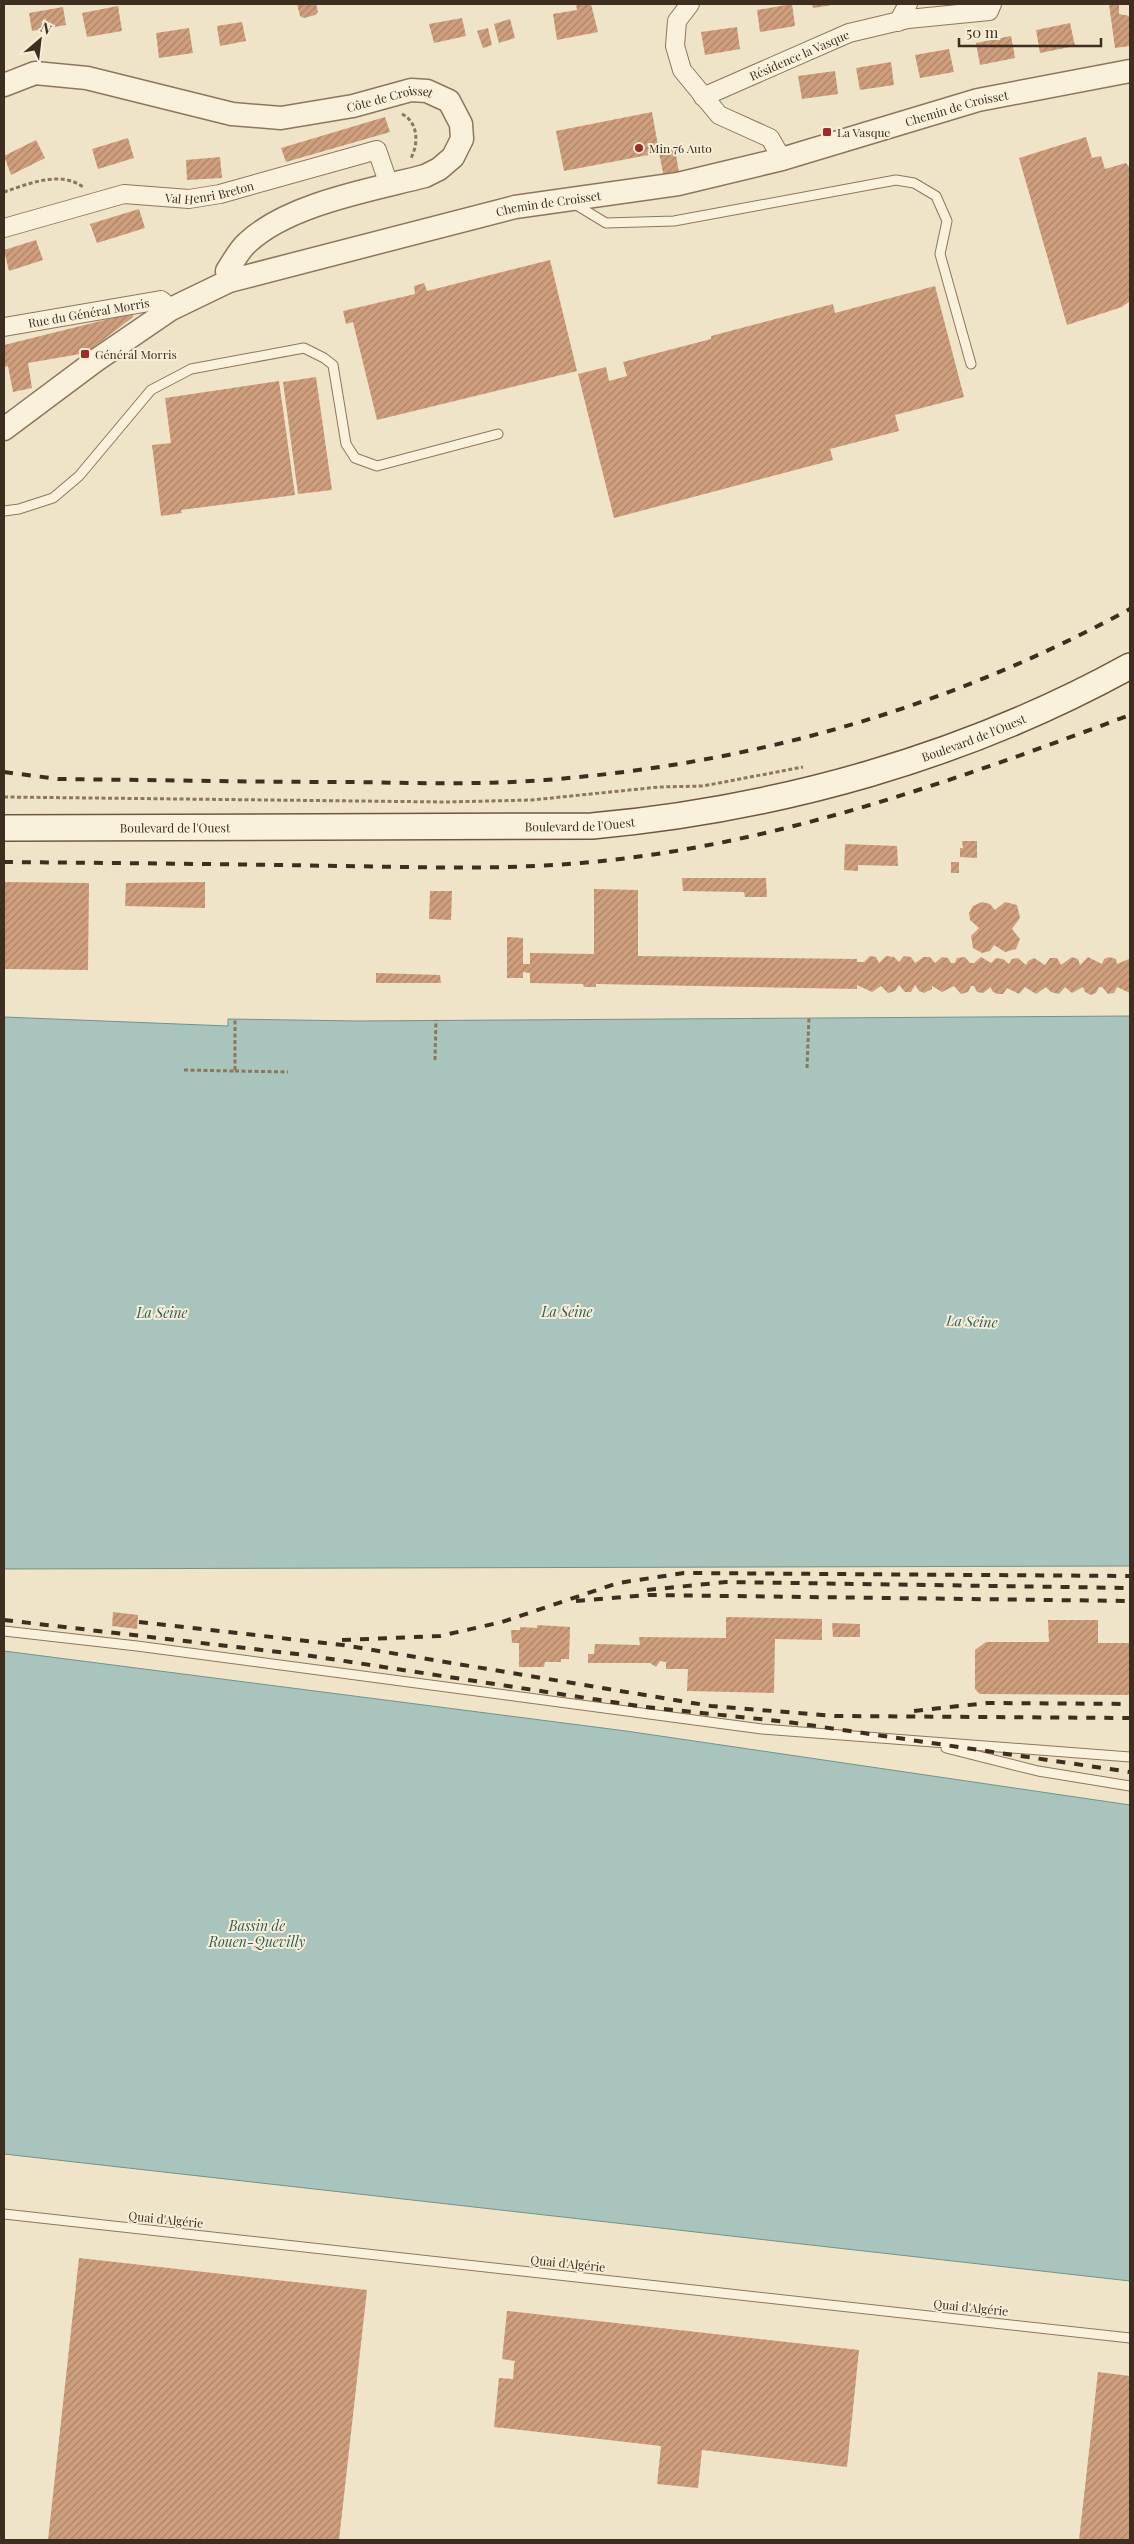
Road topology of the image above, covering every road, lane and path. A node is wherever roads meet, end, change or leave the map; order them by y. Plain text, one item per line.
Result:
1 (690, 4) edge
2 (908, 4) edge
3 (992, 4) edge
4 (898, 22) junction
5 (1130, 71) edge
6 (4, 85) edge
7 (703, 97) junction
8 (397, 111) dead end
9 (782, 159) junction
10 (411, 160) dead end
11 (389, 186) junction
12 (4, 192) edge
13 (102, 200) junction
14 (569, 200) junction
15 (4, 228) edge
16 (229, 282) junction
17 (171, 308) junction
18 (4, 327) edge
19 (971, 364) dead end
20 (4, 428) edge
21 (498, 434) dead end
22 (4, 511) edge
23 (1130, 666) edge
24 (810, 766) dead end
25 (4, 797) edge
26 (4, 828) edge
27 (808, 1017) dead end
28 (236, 1019) dead end
29 (436, 1020) dead end
30 (435, 1060) dead end
31 (807, 1068) dead end
32 (184, 1070) dead end
33 (234, 1071) junction
34 (288, 1072) dead end
35 (4, 1631) edge
36 (921, 1742) junction
37 (1130, 1757) edge
38 (1130, 1786) edge
39 (4, 2214) edge
40 (1130, 2338) edge

1 - 7 street
2 - 4 street
3 - 4 street, Résidence la Vasque
4 - 7 street, Résidence la Vasque
5 - 9 street, Chemin de Croisset
6 - 11 street, Côte de Croisset
7 - 9 street
8 - 10 path
9 - 14 street, Chemin de Croisset
11 - 13 street, Val Henri Breton
11 - 16 street, Côte de Croisset
12 - 13 path
13 - 15 street, Val Henri Breton
14 - 16 street, Chemin de Croisset
14 - 19 lane
16 - 17 street, Chemin de Croisset
17 - 18 street, Rue du Général Morris
17 - 20 street, Chemin de Croisset
21 - 22 lane
23 - 26 main road, Boulevard de l'Ouest
24 - 25 path
27 - 31 path
28 - 33 path
29 - 30 path
32 - 33 path
33 - 34 path
35 - 36 lane
36 - 37 lane
36 - 38 lane
39 - 40 lane, Quai d'Algérie

